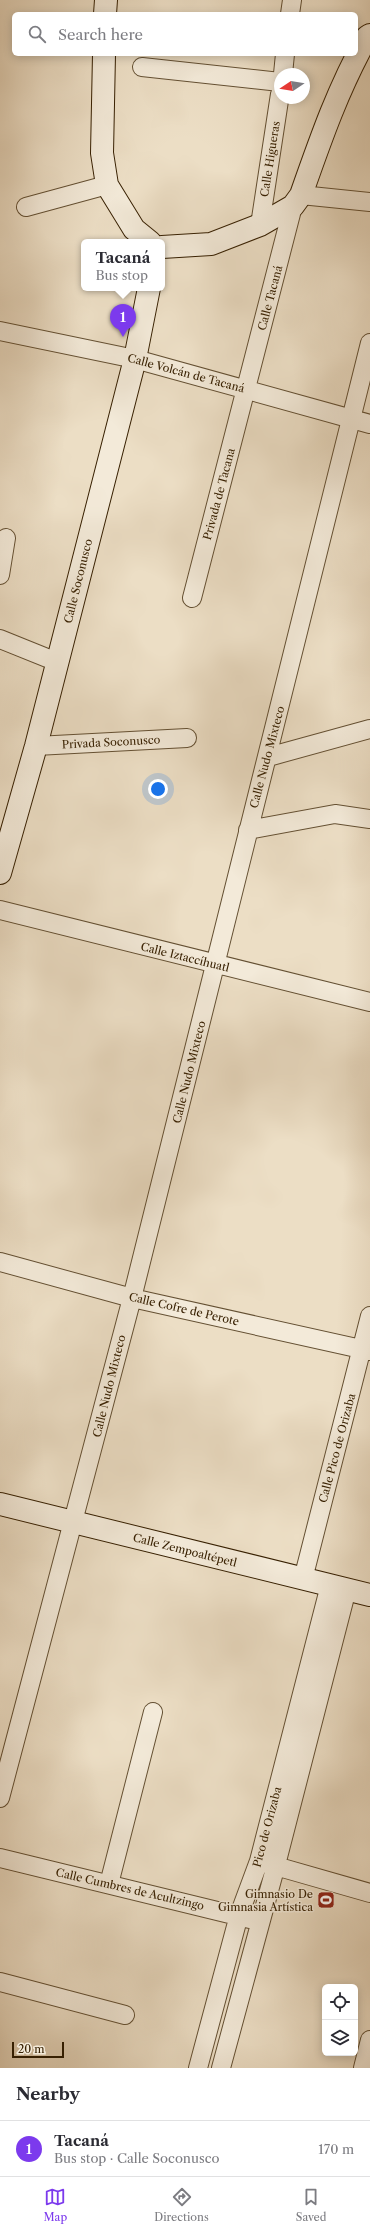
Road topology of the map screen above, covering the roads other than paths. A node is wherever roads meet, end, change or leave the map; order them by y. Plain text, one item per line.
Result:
1 (106, 0) edge
2 (292, 0) edge
3 (105, 12) edge
4 (290, 12) edge
5 (370, 35) edge
6 (358, 53) edge
7 (104, 56) edge
8 (285, 56) edge
9 (356, 56) edge
10 (142, 67) dead end
11 (284, 68) edge
12 (274, 81) edge
13 (278, 104) edge
14 (107, 185) junction
15 (297, 200) junction
16 (370, 202) edge
17 (26, 207) dead end
18 (260, 225) junction
19 (146, 239) edge
20 (165, 247) edge
21 (148, 291) edge
22 (0, 331) edge
23 (370, 343) edge
24 (135, 359) junction
25 (246, 389) junction
26 (350, 420) junction
27 (370, 424) edge
28 (6, 538) dead end
29 (0, 575) edge
30 (192, 598) dead end
31 (0, 639) edge
32 (57, 662) junction
33 (370, 729) edge
34 (187, 738) dead end
35 (36, 746) junction
36 (268, 757) junction
37 (370, 819) edge
38 (248, 830) junction
39 (0, 873) edge
40 (0, 910) edge
41 (215, 965) junction
42 (370, 1002) edge
43 (0, 1262) edge
44 (132, 1298) junction
45 (370, 1316) edge
46 (366, 1350) edge
47 (0, 1504) edge
48 (74, 1524) junction
49 (302, 1579) junction
50 (338, 1587) junction
51 (370, 1595) edge
52 (153, 1712) dead end
53 (0, 1798) edge
54 (0, 1858) edge
55 (259, 1861) junction
56 (276, 1865) junction
57 (109, 1884) junction
58 (370, 1894) edge
59 (239, 1915) junction
60 (260, 1923) junction
61 (0, 1982) edge
62 (125, 2015) dead end
63 (370, 2040) edge
64 (198, 2068) edge
65 (221, 2068) edge
66 (363, 2068) edge

1 - 3 main road
2 - 4 street
5 - 6 main road
7 - 14 main road
8 - 11 street
9 - 15 main road
10 - 12 street
13 - 18 street, Calle Higueras
14 - 17 street
14 - 19 main road
15 - 16 street
15 - 18 main road
15 - 25 street, Calle Tacaná
18 - 20 main road
21 - 24 main road, Calle Soconusco
22 - 24 street, Calle Volcán de Tacaná
23 - 26 street, Calle Nudo Mixteco
24 - 25 street, Calle Volcán de Tacaná
24 - 32 main road, Calle Soconusco
25 - 26 street, Calle Volcán de Tacaná
25 - 30 street, Privada de Tacana
26 - 27 street, Calle Volcán de Tacaná
26 - 36 street, Calle Nudo Mixteco
28 - 29 street
31 - 32 street
32 - 35 main road, Calle Soconusco
33 - 36 street
34 - 35 street, Privada Soconusco
35 - 39 main road, Calle Soconusco
36 - 38 street, Calle Nudo Mixteco
37 - 38 street
38 - 41 street, Calle Nudo Mixteco
40 - 41 street, Calle Iztaccíhuatl
41 - 42 street, Calle Iztaccíhuatl
41 - 44 street, Calle Nudo Mixteco
43 - 44 street, Calle Cofre de Perote
44 - 46 street, Calle Cofre de Perote
44 - 48 street, Calle Nudo Mixteco
45 - 46 street, Calle Pico de Orizaba
46 - 49 street, Calle Pico de Orizaba
47 - 48 main road, Calle Zempoaltépetl
48 - 49 main road, Calle Zempoaltépetl
48 - 53 street, Calle Nudo Mixteco
49 - 50 main road, Calle Zempoaltépetl
50 - 51 main road, Calle Zempoaltépetl
50 - 55 street, Pico de Orizaba
50 - 56 street, Pico de Orizaba
52 - 57 street
54 - 57 street, Calle Cumbres de Acultzingo
55 - 56 street
55 - 59 street, Pico de Orizaba
56 - 58 street
56 - 60 street, Pico de Orizaba
57 - 59 street, Calle Cumbres de Acultzingo
59 - 60 street, Calle Cumbres de Acultzingo
59 - 64 street, Pico de Orizaba
60 - 65 street, Pico de Orizaba
61 - 62 street
63 - 66 street

